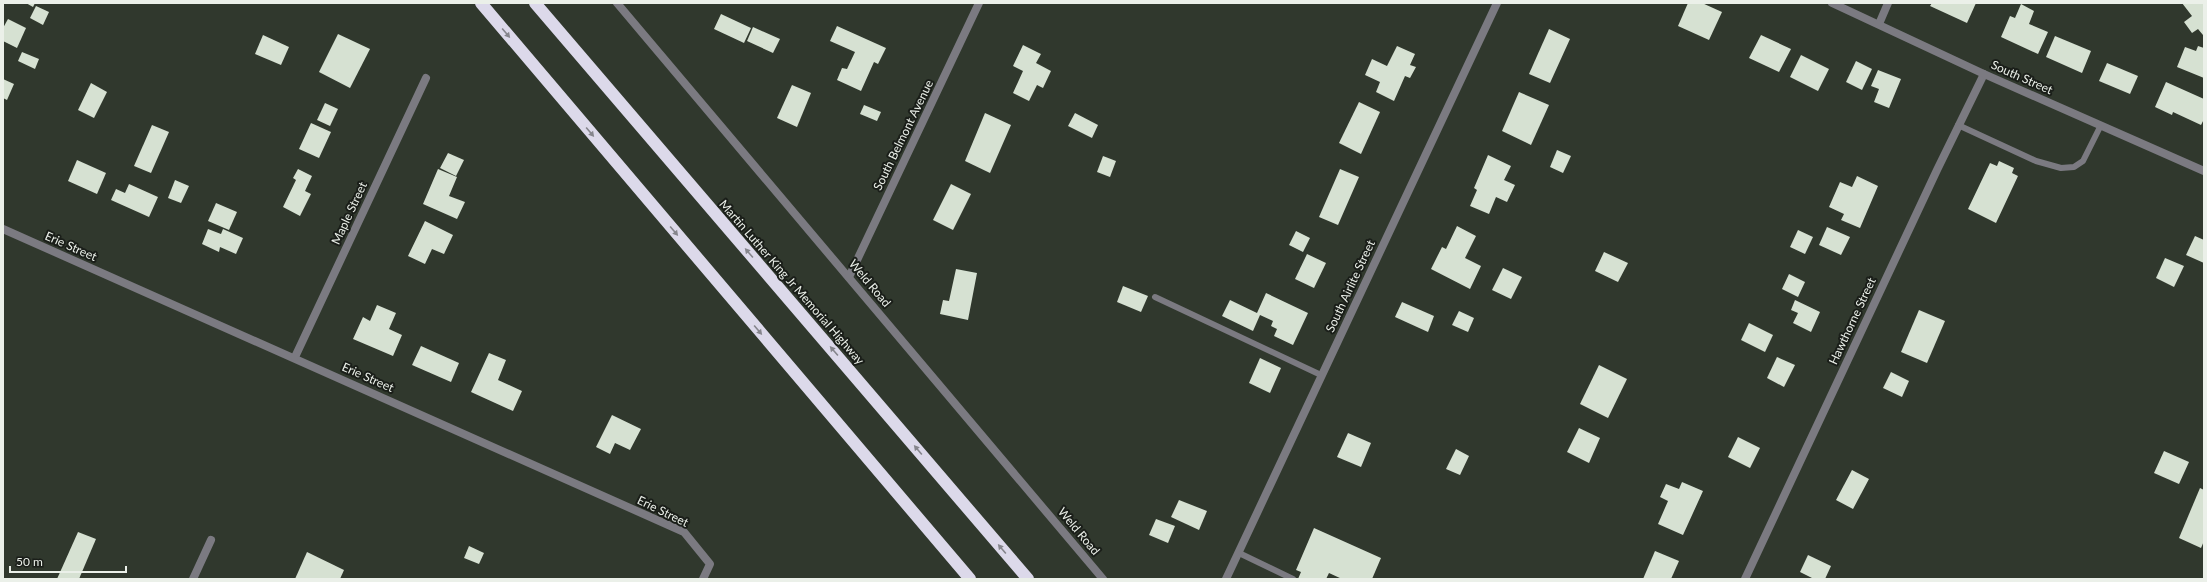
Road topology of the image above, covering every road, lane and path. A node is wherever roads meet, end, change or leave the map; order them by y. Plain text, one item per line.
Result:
1 (481, 3) edge
2 (535, 3) edge
3 (618, 3) edge
4 (979, 3) edge
5 (1497, 3) edge
6 (1832, 3) edge
7 (1888, 3) edge
8 (1879, 24) junction
9 (1984, 74) junction
10 (426, 78) dead end
11 (1958, 125) junction
12 (2101, 125) junction
13 (2204, 171) edge
14 (3, 229) edge
15 (849, 277) junction
16 (1155, 297) dead end
17 (295, 357) junction
18 (1322, 375) junction
19 (211, 540) dead end
20 (1239, 553) junction
21 (193, 579) edge
22 (703, 579) edge
23 (970, 579) edge
24 (1028, 579) edge
25 (1104, 579) edge
26 (1226, 579) edge
27 (1294, 579) edge
28 (1744, 579) edge

1 -> 23 highway
24 -> 2 highway, Martin Luther King Jr Memorial Highway
3 - 15 street, Weld Road
4 - 15 street, South Belmont Avenue
5 - 18 street, South Airlite Street
6 - 8 street, South Street
7 - 8 street
8 - 9 street, South Street
9 - 11 street, Hawthorne Street
9 - 12 street, South Street
10 - 17 street, Maple Street
11 - 12 lane
11 - 28 street, Hawthorne Street
12 - 13 street, South Street
14 - 17 street, Erie Street
15 - 25 street, Weld Road
16 - 18 lane
17 - 22 street, Erie Street
18 - 20 street, South Airlite Street
19 - 21 street
20 - 26 street, South Airlite Street
20 - 27 lane

